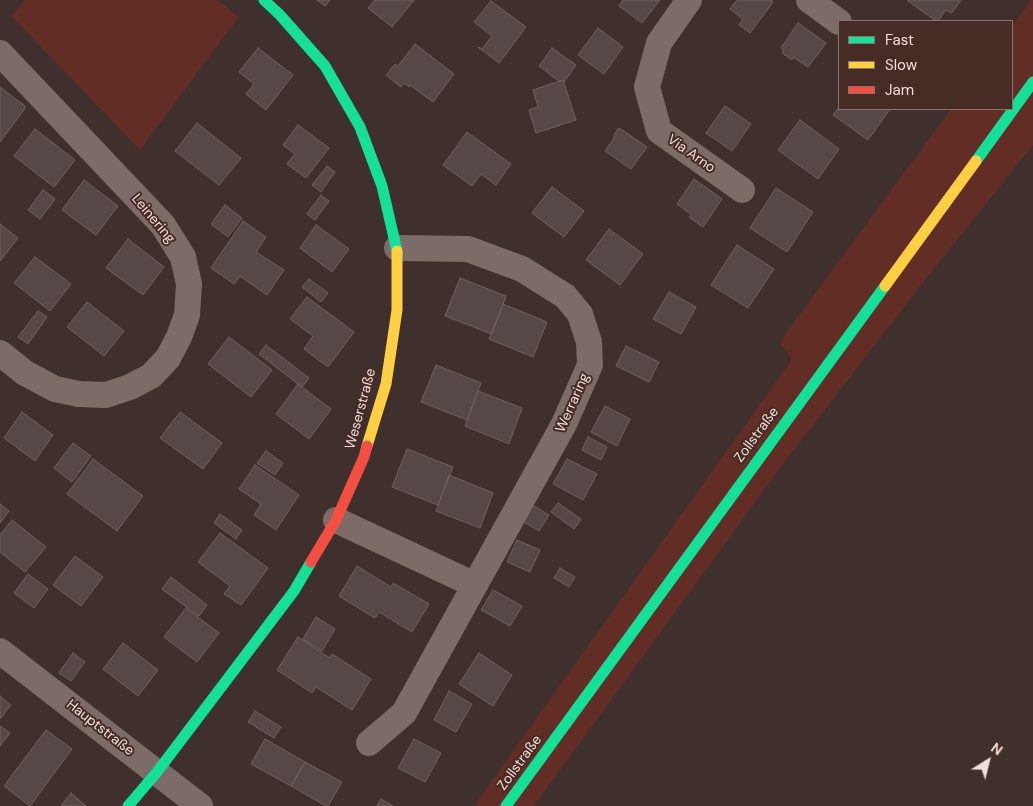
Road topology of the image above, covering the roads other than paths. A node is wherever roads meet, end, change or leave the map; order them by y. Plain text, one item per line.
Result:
1 (264, 0) edge
2 (689, 0) edge
3 (809, 0) edge
4 (838, 21) edge
5 (0, 53) edge
6 (1033, 82) edge
7 (1013, 109) edge
8 (1013, 110) edge
9 (742, 190) dead end
10 (397, 248) junction
11 (0, 352) edge
12 (336, 520) junction
13 (476, 585) junction
14 (0, 651) edge
15 (369, 743) dead end
16 (157, 772) junction
17 (128, 806) edge
18 (200, 806) edge
19 (506, 806) edge

1 - 10 street, Weserstraße
2 - 9 street, Via Arno
3 - 4 street
5 - 11 street, Leinering
6 - 7 street, Zollstraße
8 - 19 street, Zollstraße
10 - 12 street, Weserstraße
10 - 13 street, Werraring
12 - 13 street
12 - 16 street, Weserstraße
13 - 15 street, Werraring
14 - 16 street, Hauptstraße
16 - 17 street, Weserstraße
16 - 18 street, Hauptstraße

